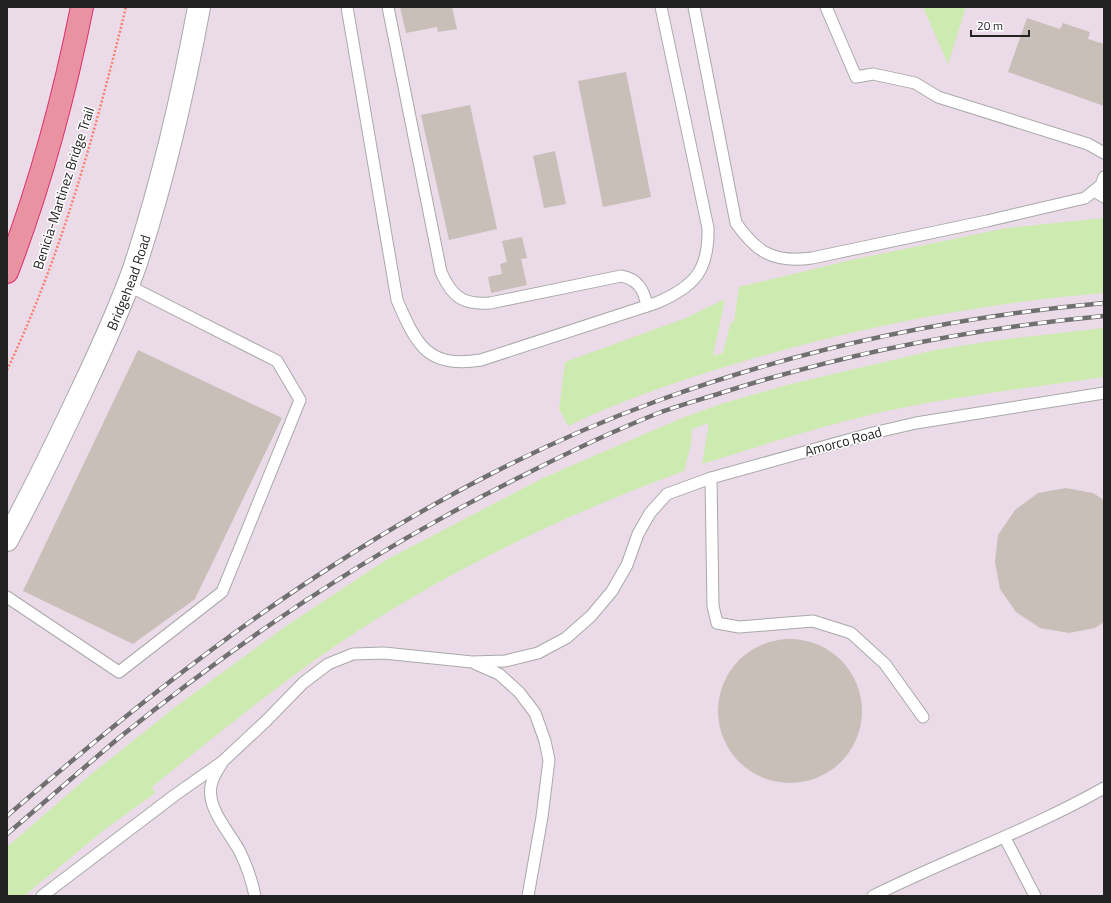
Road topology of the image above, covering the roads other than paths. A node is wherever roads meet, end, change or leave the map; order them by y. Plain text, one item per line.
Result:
1 (82, 7) edge
2 (199, 7) edge
3 (347, 7) edge
4 (388, 7) edge
5 (661, 7) edge
6 (694, 7) edge
7 (826, 7) edge
8 (1104, 153) edge
9 (1104, 177) edge
10 (1094, 191) junction
11 (1104, 197) edge
12 (7, 272) edge
13 (127, 285) junction
14 (647, 306) junction
15 (1104, 393) edge
16 (711, 478) junction
17 (7, 540) edge
18 (7, 597) edge
19 (472, 662) junction
20 (922, 717) dead end
21 (222, 762) junction
22 (1104, 788) edge
23 (1005, 838) junction
24 (42, 896) edge
25 (255, 896) edge
26 (528, 896) edge
27 (874, 896) edge
28 (1035, 896) edge

1 - 12 highway
2 - 13 street, Bridgehead Road
3 - 14 lane
4 - 14 lane
5 - 14 lane
6 - 10 lane
7 - 8 lane
9 - 10 lane
10 - 11 lane
13 - 17 street, Bridgehead Road
13 - 18 lane
15 - 16 lane, Amorco Road
16 - 19 lane, Amorco Road
16 - 20 lane
19 - 21 lane
19 - 26 lane
21 - 24 lane
21 - 25 lane
22 - 23 lane
23 - 27 lane
23 - 28 lane

